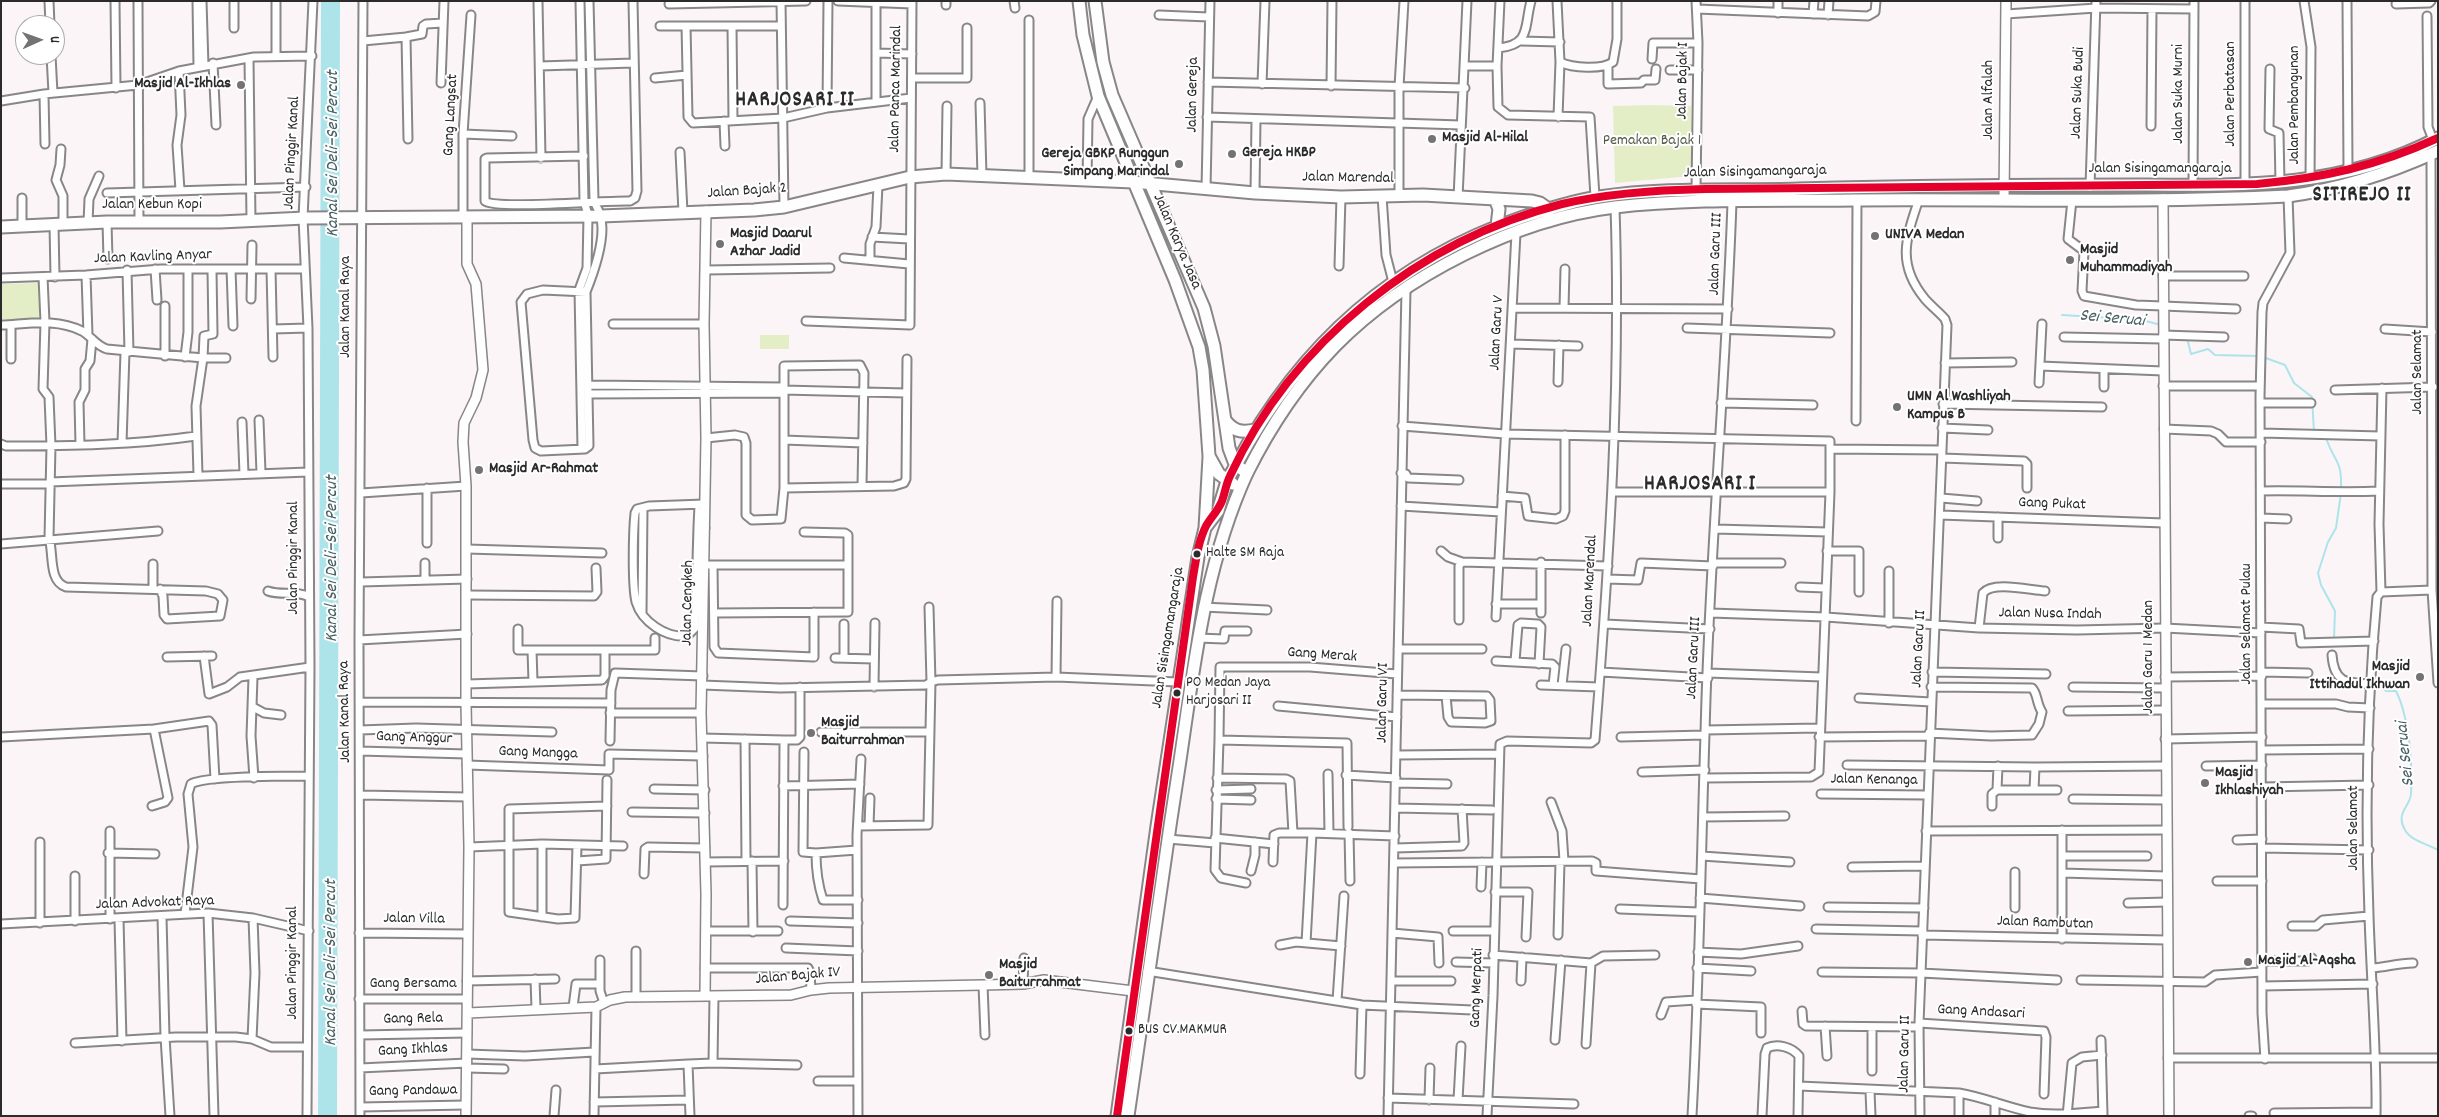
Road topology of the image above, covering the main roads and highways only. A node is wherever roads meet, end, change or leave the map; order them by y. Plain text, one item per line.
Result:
1 (1079, 1) edge
2 (1095, 1) edge
3 (2435, 146) edge
4 (2362, 167) junction
5 (2365, 180) junction
6 (1133, 182) junction
7 (1149, 184) junction
8 (1495, 199) junction
9 (1548, 208) junction
10 (1561, 211) junction
11 (304, 218) joint
12 (1549, 221) junction
13 (1, 226) edge
14 (1497, 226) junction
15 (1225, 420) junction
16 (1254, 430) junction
17 (1209, 456) junction
18 (1236, 465) junction
19 (1247, 473) junction
20 (1227, 481) junction
21 (1240, 488) junction
22 (1205, 528) junction
23 (1116, 1116) edge
24 (1128, 1116) edge

1 - 6 main road, Jalan Karya Jasa
2 - 7 main road, Jalan Karya Jasa
3 - 4 main road, Jalan Sisingamangaraja
3 - 5 main road, Jalan Sisingamangaraja
4 - 5 main road
4 - 10 main road, Jalan Sisingamangaraja
5 - 10 main road, Jalan Sisingamangaraja
6 - 7 main road, Jalan Marendal
6 - 11 main road, Jalan Bajak 2
6 - 17 main road, Jalan Karya Jasa
7 - 8 main road, Jalan Marendal
7 - 15 main road, Jalan Karya Jasa
8 - 9 main road, Jalan Marendal
8 - 14 main road
9 - 10 main road, Jalan Sisingamangaraja
9 - 12 main road
9 - 14 main road, Jalan Sisingamangaraja
10 - 12 main road, Jalan Sisingamangaraja
11 - 13 main road, Jalan Kebun Kopi
12 - 19 main road, Jalan Sisingamangaraja
14 - 16 main road, Jalan Sisingamangaraja
15 - 16 main road
15 - 18 main road, Jalan Karya Jasa
16 - 18 main road, Jalan Sisingamangaraja
17 - 20 main road, Jalan Karya Jasa
17 - 22 main road
18 - 19 main road
18 - 20 main road, Jalan Sisingamangaraja
19 - 21 main road, Jalan Sisingamangaraja
20 - 21 main road, Jalan Karya Jasa
20 - 22 main road, Jalan Sisingamangaraja
21 - 24 main road, Jalan Sisingamangaraja
22 - 23 main road, Jalan Sisingamangaraja

